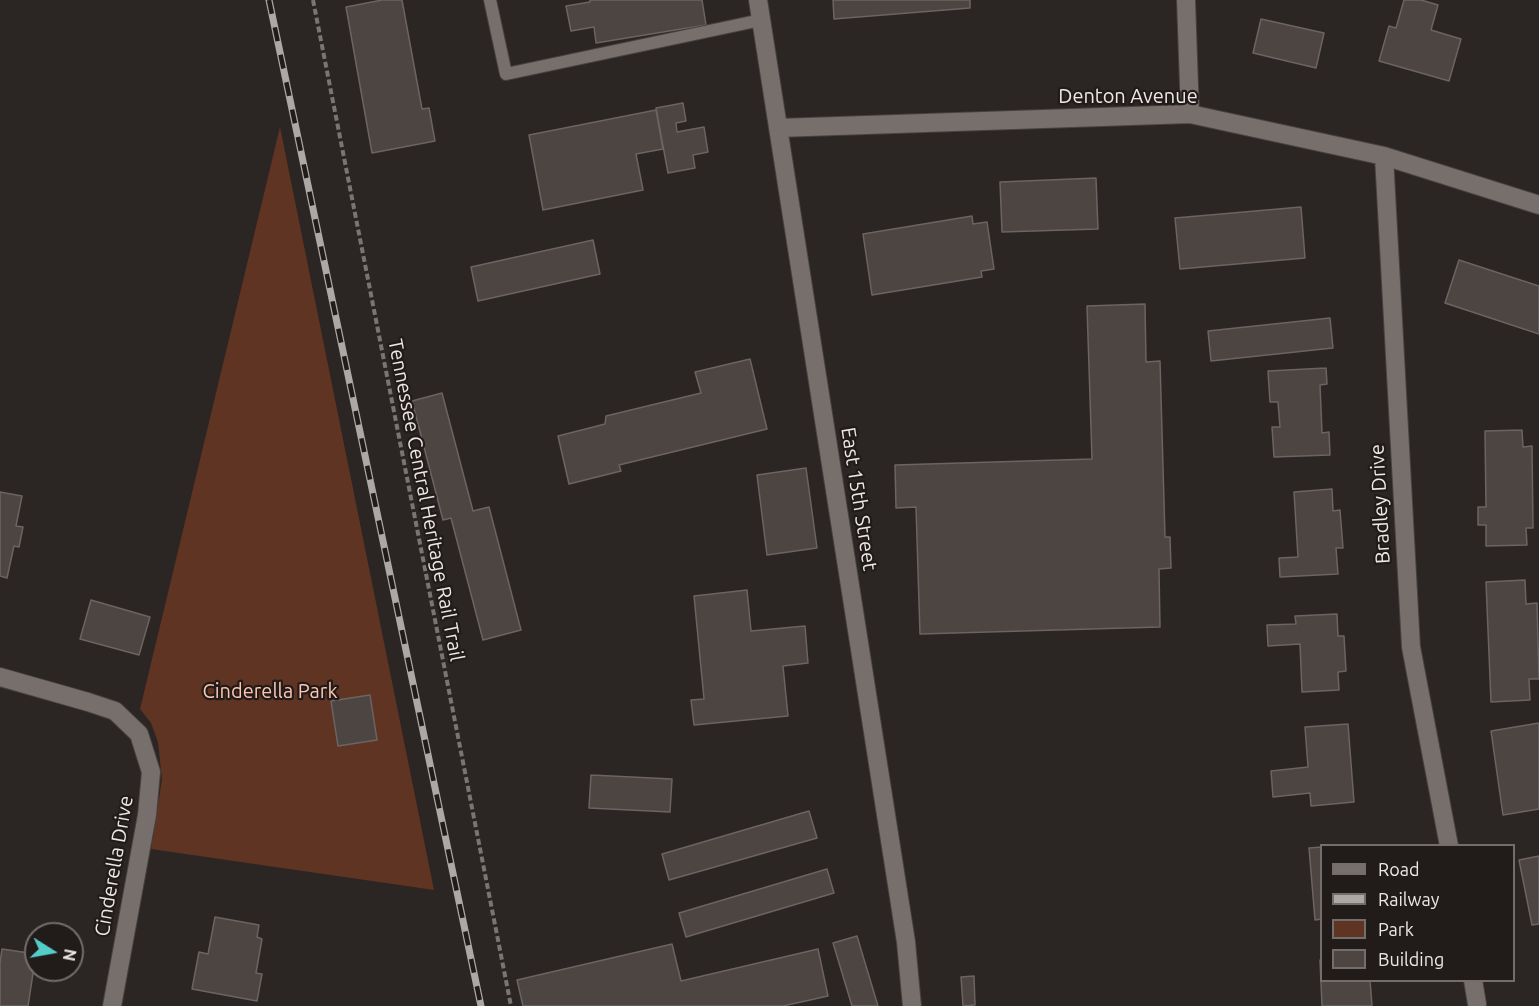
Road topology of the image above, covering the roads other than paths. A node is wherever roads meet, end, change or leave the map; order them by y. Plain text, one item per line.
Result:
1 (490, 0) edge
2 (758, 0) edge
3 (1186, 0) edge
4 (761, 20) junction
5 (1190, 114) junction
6 (778, 128) junction
7 (1384, 156) junction
8 (1539, 205) edge
9 (0, 677) edge
10 (1449, 844) edge
11 (1473, 982) edge
12 (1477, 1004) dead end
13 (112, 1006) edge
14 (912, 1006) edge

1 - 4 lane
2 - 4 street, East 15th Street
3 - 5 street
4 - 6 street, East 15th Street
5 - 6 street, Denton Avenue
5 - 7 street, Denton Avenue
6 - 14 street, East 15th Street
7 - 8 street, Denton Avenue
7 - 10 street, Bradley Drive
9 - 13 street, Cinderella Drive
11 - 12 street

